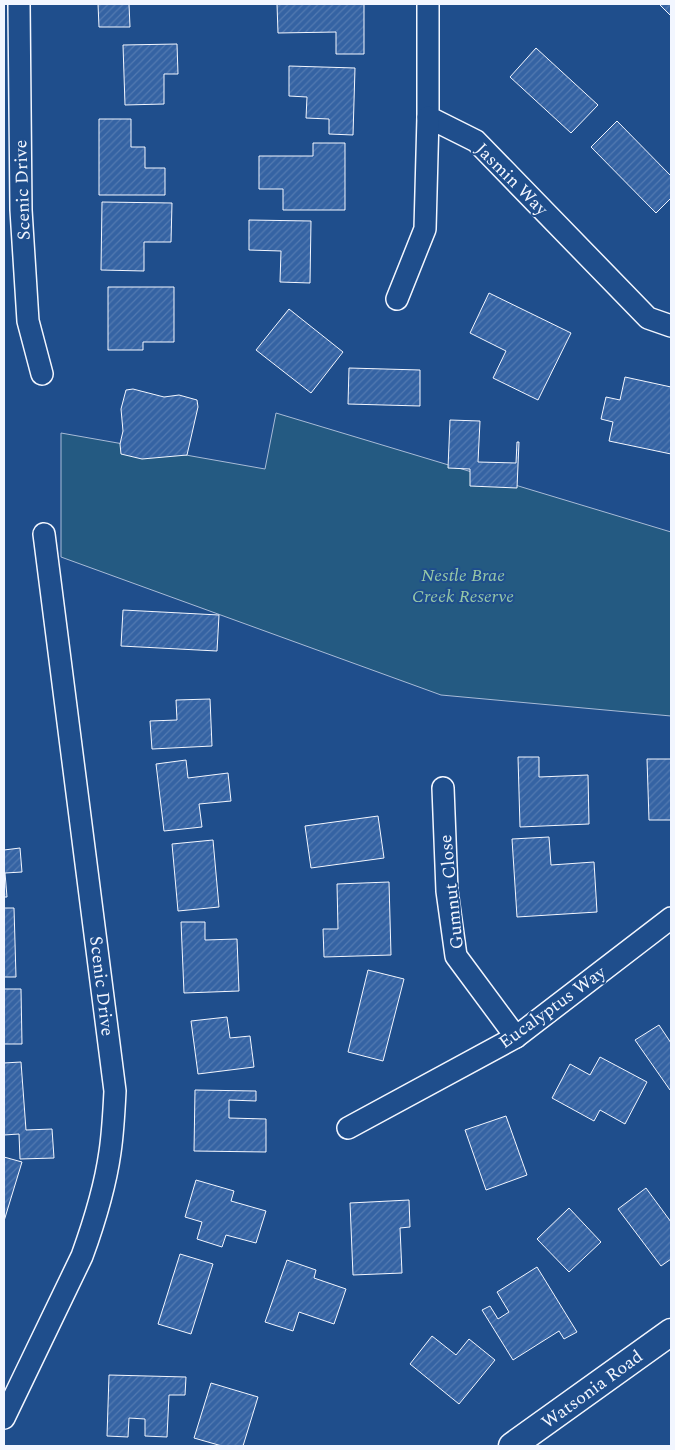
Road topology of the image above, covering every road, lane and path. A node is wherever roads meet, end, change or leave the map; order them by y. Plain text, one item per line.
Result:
1 (19, 4) edge
2 (428, 4) edge
3 (428, 117) junction
4 (12, 211) edge
5 (397, 300) dead end
6 (671, 326) edge
7 (42, 374) dead end
8 (44, 534) dead end
9 (443, 788) dead end
10 (670, 922) edge
11 (516, 1037) junction
12 (348, 1128) dead end
13 (671, 1332) edge
14 (4, 1418) edge
15 (512, 1446) edge

1 - 4 street, Scenic Drive
2 - 3 street
3 - 5 street
3 - 6 street, Jasmin Way
4 - 7 street, Scenic Drive
8 - 14 street, Scenic Drive
9 - 11 street, Gumnut Close
10 - 11 street, Eucalyptus Way
11 - 12 street, Eucalyptus Way
13 - 15 street, Watsonia Road

